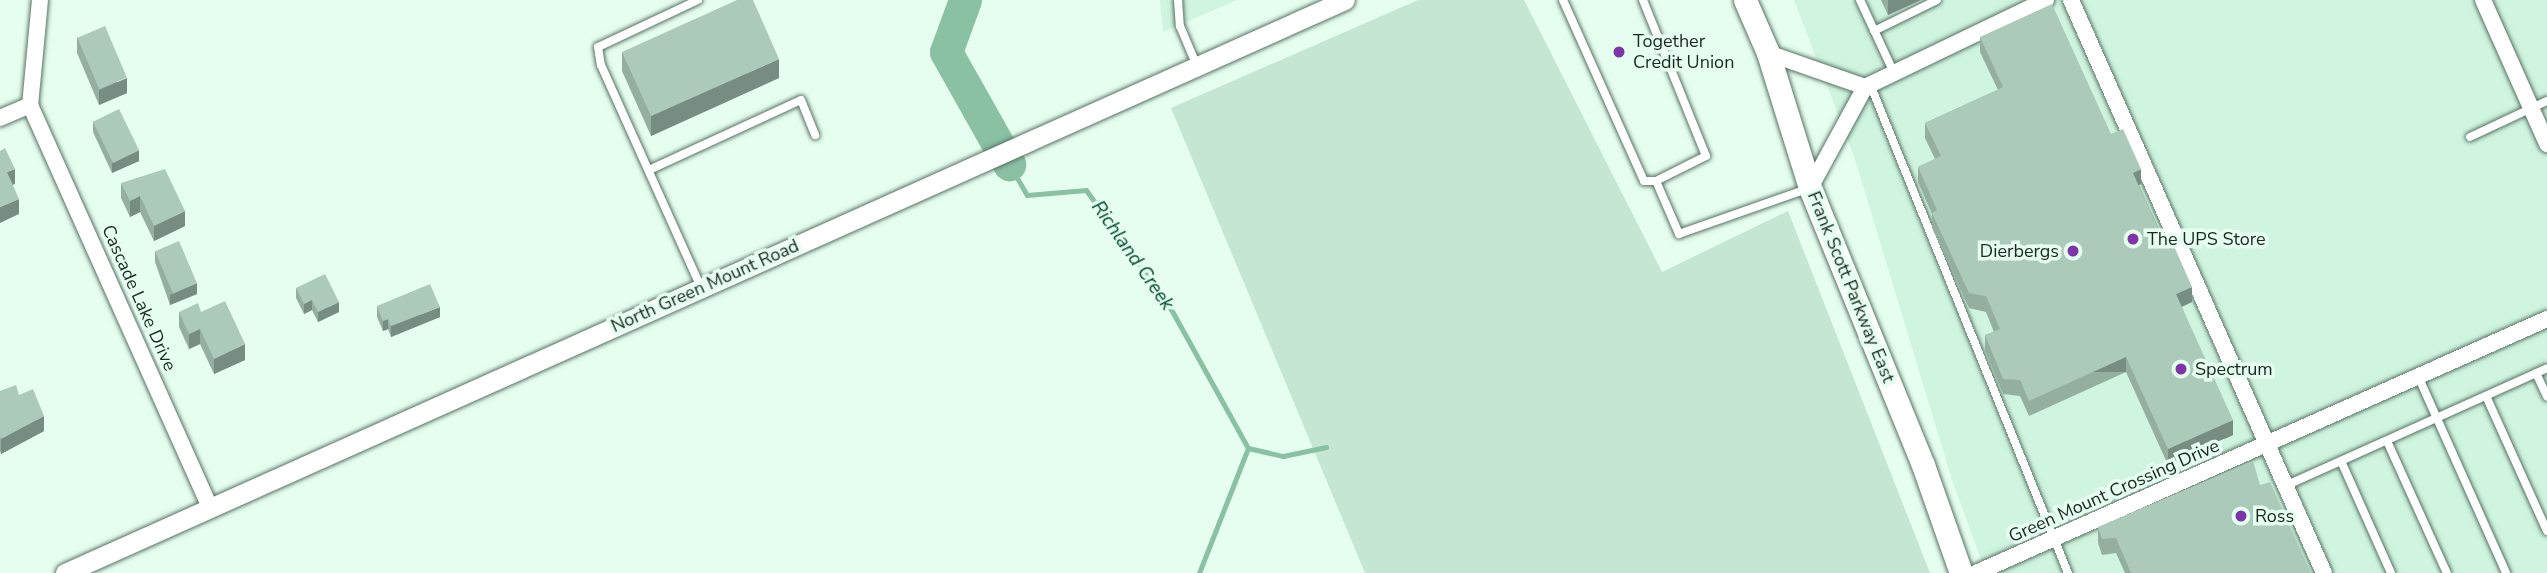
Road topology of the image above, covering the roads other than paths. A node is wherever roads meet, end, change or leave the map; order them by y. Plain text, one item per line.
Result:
1 (40, 0) edge
2 (698, 0) edge
3 (1178, 0) edge
4 (1345, 0) edge
5 (1563, 0) edge
6 (1643, 0) edge
7 (1745, 0) edge
8 (1751, 0) edge
9 (1860, 0) edge
10 (1937, 0) edge
11 (2046, 0) edge
12 (2071, 0) edge
13 (2483, 0) edge
14 (1757, 29) junction
15 (1874, 31) junction
16 (1768, 53) junction
17 (1197, 66) junction
18 (1894, 73) junction
19 (1868, 86) junction
20 (2547, 101) edge
21 (30, 105) junction
22 (2531, 108) junction
23 (0, 118) edge
24 (815, 135) dead end
25 (2470, 137) dead end
26 (2547, 144) edge
27 (649, 170) junction
28 (1656, 181) junction
29 (1810, 187) junction
30 (701, 287) junction
31 (2547, 319) edge
32 (2547, 368) edge
33 (2536, 373) junction
34 (2418, 376) junction
35 (2486, 396) junction
36 (2547, 397) edge
37 (2436, 418) junction
38 (2387, 441) junction
39 (2267, 444) junction
40 (2341, 461) junction
41 (2285, 486) junction
42 (210, 508) junction
43 (2547, 531) edge
44 (2054, 539) junction
45 (65, 573) edge
46 (1961, 573) edge
47 (1976, 573) edge
48 (2068, 573) edge
49 (2325, 573) edge
50 (2391, 573) edge
51 (2446, 573) edge
52 (2507, 573) edge

1 - 21 street, Cascade Lake Drive
2 - 27 lane
3 - 17 lane
4 - 17 street, North Green Mount Road
5 - 28 lane
6 - 28 lane
7 - 14 main road, Frank Scott Parkway East
8 - 14 main road
9 - 15 lane
10 - 15 lane
11 - 18 street
12 - 39 street
13 - 22 street
14 - 16 main road, Frank Scott Parkway East
15 - 18 lane
16 - 19 street
16 - 29 main road, Frank Scott Parkway East
17 - 30 street, North Green Mount Road
18 - 19 street
19 - 29 street
19 - 44 lane
20 - 22 lane
21 - 23 street
21 - 42 street, Cascade Lake Drive
22 - 25 lane
22 - 26 street
24 - 27 lane
27 - 30 lane
28 - 29 lane
29 - 46 main road, Frank Scott Parkway East
30 - 42 street, North Green Mount Road
31 - 34 street, Green Mount Crossing Drive
32 - 33 lane
33 - 35 lane
33 - 36 lane
34 - 37 lane
34 - 39 street, Green Mount Crossing Drive
35 - 37 lane
35 - 43 lane
37 - 38 lane
37 - 52 lane
38 - 40 lane
38 - 51 lane
39 - 41 street
39 - 44 street, Green Mount Crossing Drive
40 - 41 lane
40 - 50 lane
41 - 49 street
42 - 45 street, North Green Mount Road
44 - 47 street, Green Mount Crossing Drive
44 - 48 lane

